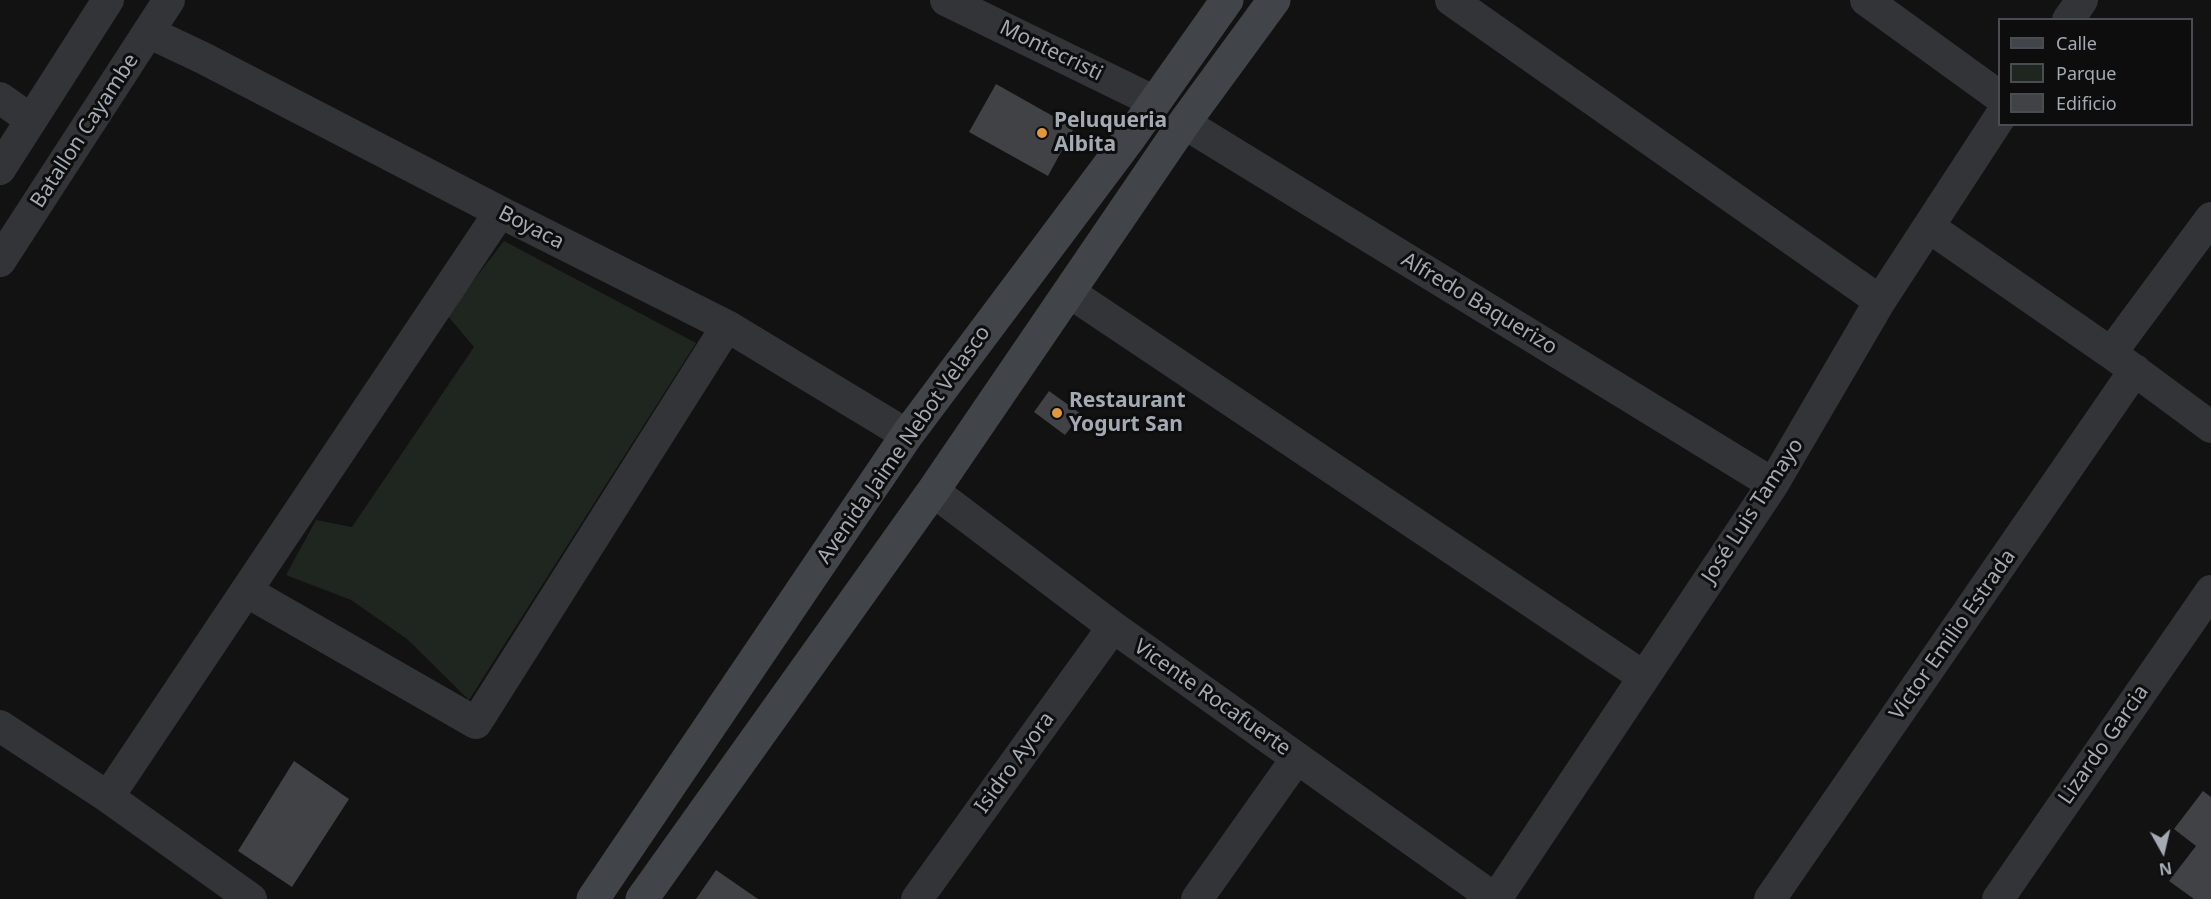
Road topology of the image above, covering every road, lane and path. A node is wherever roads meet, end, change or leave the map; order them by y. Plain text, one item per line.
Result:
1 (108, 0) edge
2 (169, 0) edge
3 (946, 0) edge
4 (1227, 0) edge
5 (1275, 0) edge
6 (1451, 0) edge
7 (1866, 0) edge
8 (2082, 0) edge
9 (2069, 18) edge
10 (148, 32) junction
11 (1998, 96) edge
12 (0, 98) edge
13 (1155, 102) junction
14 (31, 120) junction
15 (1998, 120) edge
16 (1184, 123) junction
17 (0, 169) edge
18 (500, 212) junction
19 (2211, 218) edge
20 (1929, 227) junction
21 (5, 244) edge
22 (1070, 292) junction
23 (1880, 301) junction
24 (727, 326) junction
25 (2123, 362) junction
26 (2211, 427) edge
27 (907, 435) junction
28 (1773, 484) junction
29 (933, 491) junction
30 (246, 591) junction
31 (2211, 591) edge
32 (1113, 627) junction
33 (1644, 676) junction
34 (0, 726) edge
35 (1297, 758) junction
36 (108, 797) junction
37 (599, 896) edge
38 (251, 899) edge
39 (642, 899) edge
40 (917, 899) edge
41 (1197, 899) edge
42 (1496, 899) edge
43 (1770, 899) edge
44 (1998, 899) edge

1 - 14 street
2 - 10 street, Batallon Cayambe
3 - 13 street, Montecristi
4 - 13 main road, Avenida Jaime Nebot Velasco
5 - 16 main road
6 - 23 street
7 - 11 street
8 - 9 street
10 - 18 street, Boyaca
10 - 21 street, Batallon Cayambe
12 - 14 street
13 - 27 main road, Avenida Jaime Nebot Velasco
14 - 17 street
15 - 20 street, José Luis Tamayo
16 - 22 main road
16 - 28 street, Alfredo Baquerizo
18 - 24 street, Boyaca
18 - 30 street
19 - 25 street, Victor Emilio Estrada
20 - 23 street, José Luis Tamayo
20 - 25 street
22 - 29 main road
22 - 33 street
23 - 28 street, José Luis Tamayo
24 - 27 street, Boyaca
24 - 30 street
25 - 26 street
25 - 43 street, Victor Emilio Estrada
27 - 37 main road, Avenida Jaime Nebot Velasco
28 - 33 street, José Luis Tamayo
29 - 32 street, Vicente Rocafuerte
29 - 39 main road
30 - 36 street
31 - 44 street, Lizardo Garcia
32 - 35 street, Vicente Rocafuerte
32 - 40 street, Isidro Ayora
33 - 42 street, José Luis Tamayo
34 - 36 street
35 - 41 street
35 - 42 street, Vicente Rocafuerte
36 - 38 street

